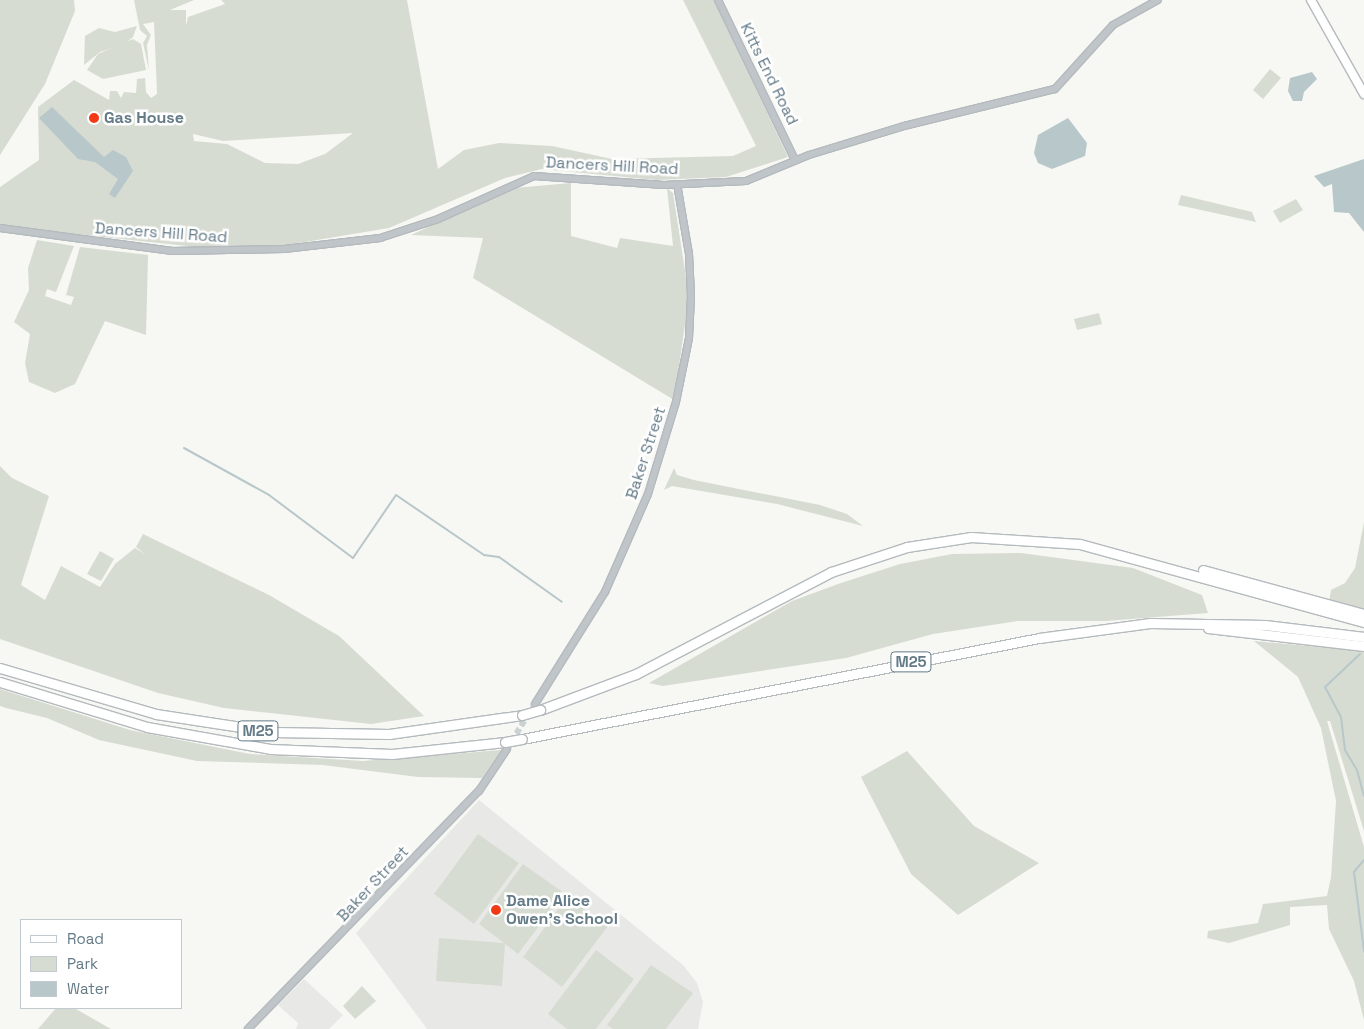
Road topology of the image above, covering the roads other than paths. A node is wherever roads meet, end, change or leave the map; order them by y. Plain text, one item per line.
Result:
1 (718, 0) edge
2 (1158, 0) edge
3 (1311, 0) edge
4 (1364, 94) edge
5 (795, 160) junction
6 (677, 184) junction
7 (0, 228) edge
8 (1166, 564) junction
9 (1364, 614) edge
10 (1364, 622) edge
11 (1140, 625) junction
12 (1364, 637) edge
13 (1364, 646) edge
14 (0, 668) edge
15 (0, 682) edge
16 (537, 707) junction
17 (506, 745) junction
18 (248, 1029) edge

1 - 5 street, Kitts End Road
2 - 5 street, Dancers Hill Road
3 - 4 main road
5 - 6 street, Dancers Hill Road
6 - 7 street, Dancers Hill Road
6 - 16 street, Baker Street
8 - 9 highway, M25
8 - 10 highway, M25
8 - 16 highway, M25
11 - 12 highway, M25
11 - 13 highway, M25
11 - 17 highway, M25, bridge
14 - 16 highway, M25, bridge
15 - 17 highway, M25
17 - 18 street, Baker Street

